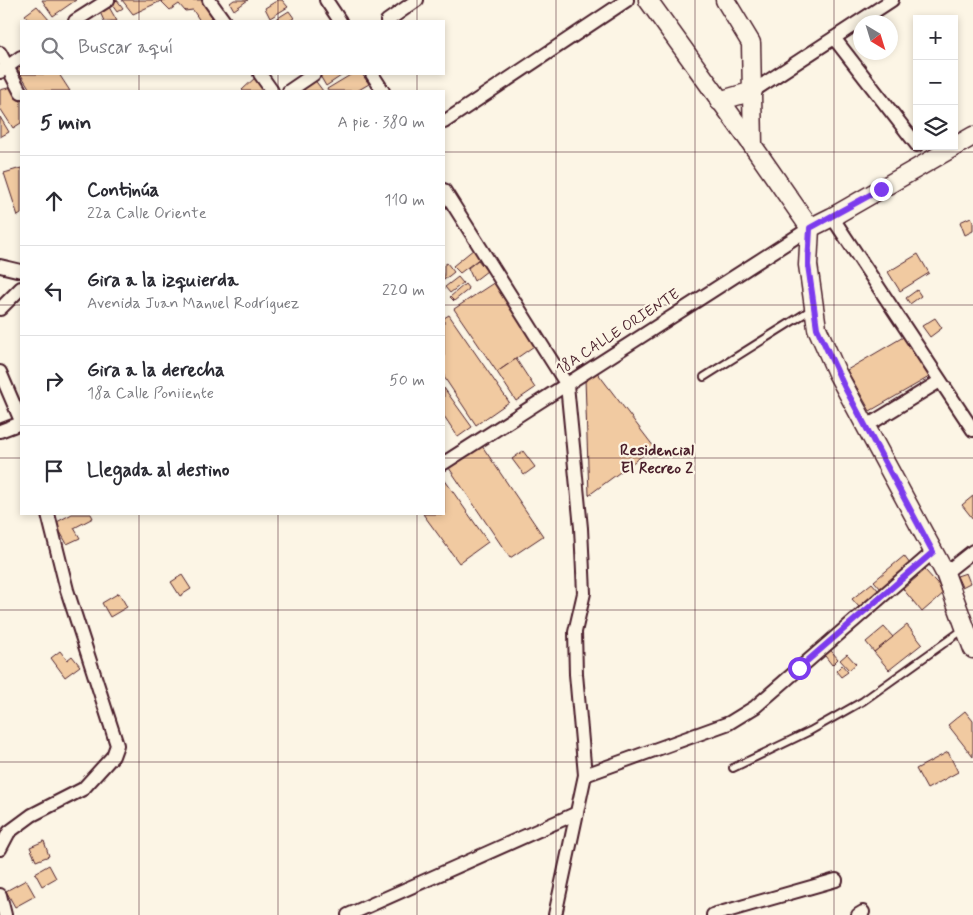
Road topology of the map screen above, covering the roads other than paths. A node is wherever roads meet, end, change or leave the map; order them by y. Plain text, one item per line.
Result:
1 (108, 0) edge
2 (209, 0) edge
3 (326, 0) edge
4 (417, 0) edge
5 (627, 0) edge
6 (648, 0) edge
7 (725, 0) edge
8 (892, 0) edge
9 (78, 20) edge
10 (223, 20) edge
11 (339, 20) edge
12 (388, 20) edge
13 (834, 38) junction
14 (0, 53) edge
15 (20, 58) edge
16 (4, 69) edge
17 (261, 75) edge
18 (313, 75) edge
19 (373, 75) edge
20 (271, 90) edge
21 (290, 90) edge
22 (382, 90) edge
23 (20, 92) edge
24 (753, 92) junction
25 (719, 100) junction
26 (445, 121) edge
27 (973, 136) edge
28 (913, 141) edge
29 (753, 146) junction
30 (920, 150) edge
31 (929, 162) junction
32 (445, 192) edge
33 (832, 217) junction
34 (810, 228) junction
35 (0, 266) edge
36 (20, 271) edge
37 (20, 289) edge
38 (0, 309) edge
39 (813, 309) junction
40 (0, 372) edge
41 (704, 377) dead end
42 (940, 381) junction
43 (567, 385) junction
44 (20, 420) edge
45 (20, 422) edge
46 (865, 426) junction
47 (973, 430) edge
48 (0, 431) edge
49 (445, 462) edge
50 (48, 515) edge
51 (973, 551) edge
52 (933, 552) junction
53 (944, 573) junction
54 (965, 628) junction
55 (973, 649) edge
56 (733, 768) dead end
57 (585, 774) junction
58 (577, 813) junction
59 (0, 849) edge
60 (836, 880) dead end
61 (0, 895) edge
62 (751, 910) edge
63 (5, 915) edge
64 (348, 915) edge
65 (555, 915) edge
66 (713, 915) edge

1 - 9 street
2 - 10 street
3 - 11 street
4 - 12 street
5 - 26 street
6 - 25 street
7 - 24 street
8 - 13 street
13 - 24 street
13 - 28 street
14 - 16 street
15 - 16 street
16 - 23 street
17 - 20 street
18 - 21 street
19 - 22 street
24 - 25 street
24 - 29 street
25 - 29 street
27 - 31 street
29 - 34 street
30 - 31 street
31 - 33 street
32 - 43 street
33 - 34 street
33 - 42 street
34 - 39 street
34 - 43 street, 18A CALLE ORIENTE
35 - 36 street
37 - 38 street
39 - 41 lane
39 - 46 street
40 - 44 street
42 - 46 street
42 - 47 street
43 - 49 street, 18A CALLE ORIENTE
43 - 57 street
45 - 48 street
46 - 52 street
50 - 59 street
51 - 53 street
52 - 53 street
52 - 57 street
53 - 54 street
54 - 55 street
54 - 56 lane
57 - 58 street
58 - 64 street
58 - 65 street
60 - 62 street
61 - 63 street
62 - 66 street

